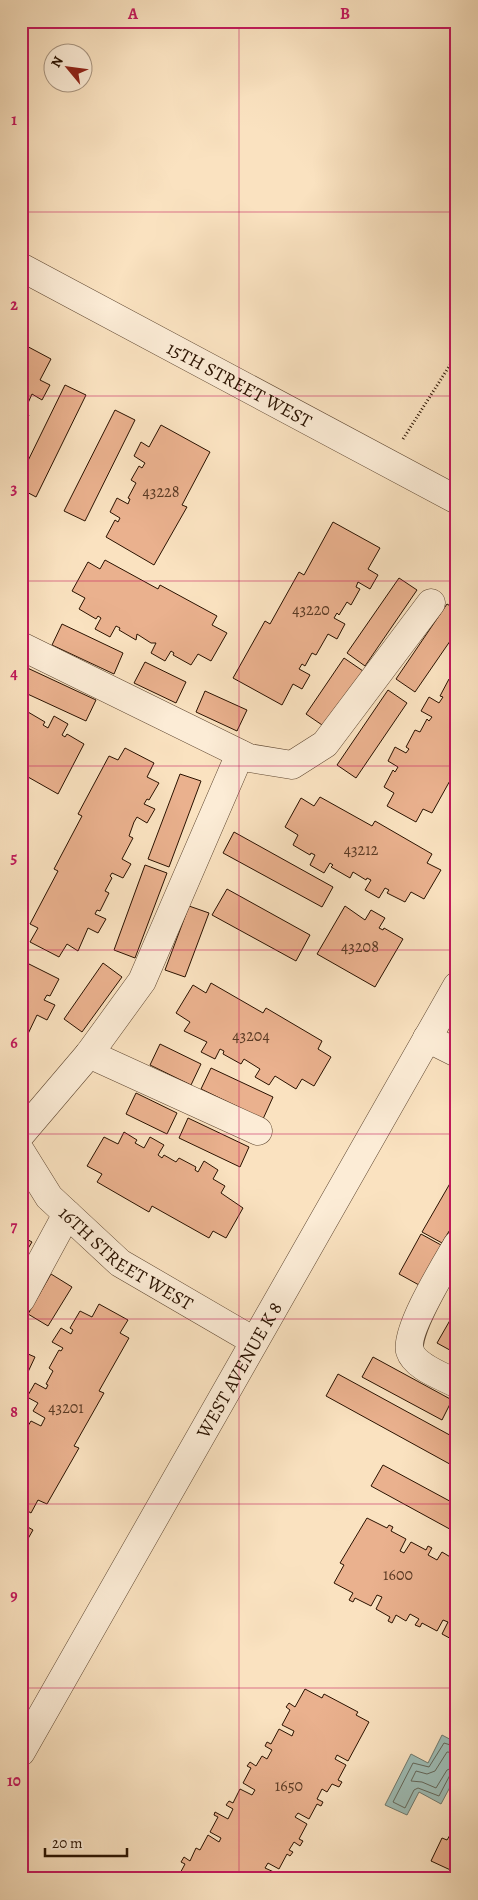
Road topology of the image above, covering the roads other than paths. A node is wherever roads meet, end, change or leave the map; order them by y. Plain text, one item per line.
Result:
1 (21, 267) edge
2 (457, 500) edge
3 (431, 602) dead end
4 (21, 646) edge
5 (240, 754) junction
6 (457, 986) edge
7 (427, 1038) junction
8 (457, 1053) edge
9 (89, 1054) junction
10 (258, 1130) dead end
11 (21, 1134) edge
12 (21, 1152) edge
13 (67, 1214) junction
14 (457, 1244) edge
15 (21, 1299) edge
16 (254, 1341) junction
17 (457, 1384) edge
18 (21, 1752) edge

1 - 2 street, 15TH STREET WEST
3 - 5 street
4 - 5 street
5 - 9 street
6 - 7 street, WEST AVENUE K 8
7 - 8 street
7 - 16 street, WEST AVENUE K 8
9 - 10 street
9 - 11 street
12 - 13 street, 16TH STREET WEST
13 - 15 street
13 - 16 street, 16TH STREET WEST
14 - 17 street
16 - 18 street, WEST AVENUE K 8

